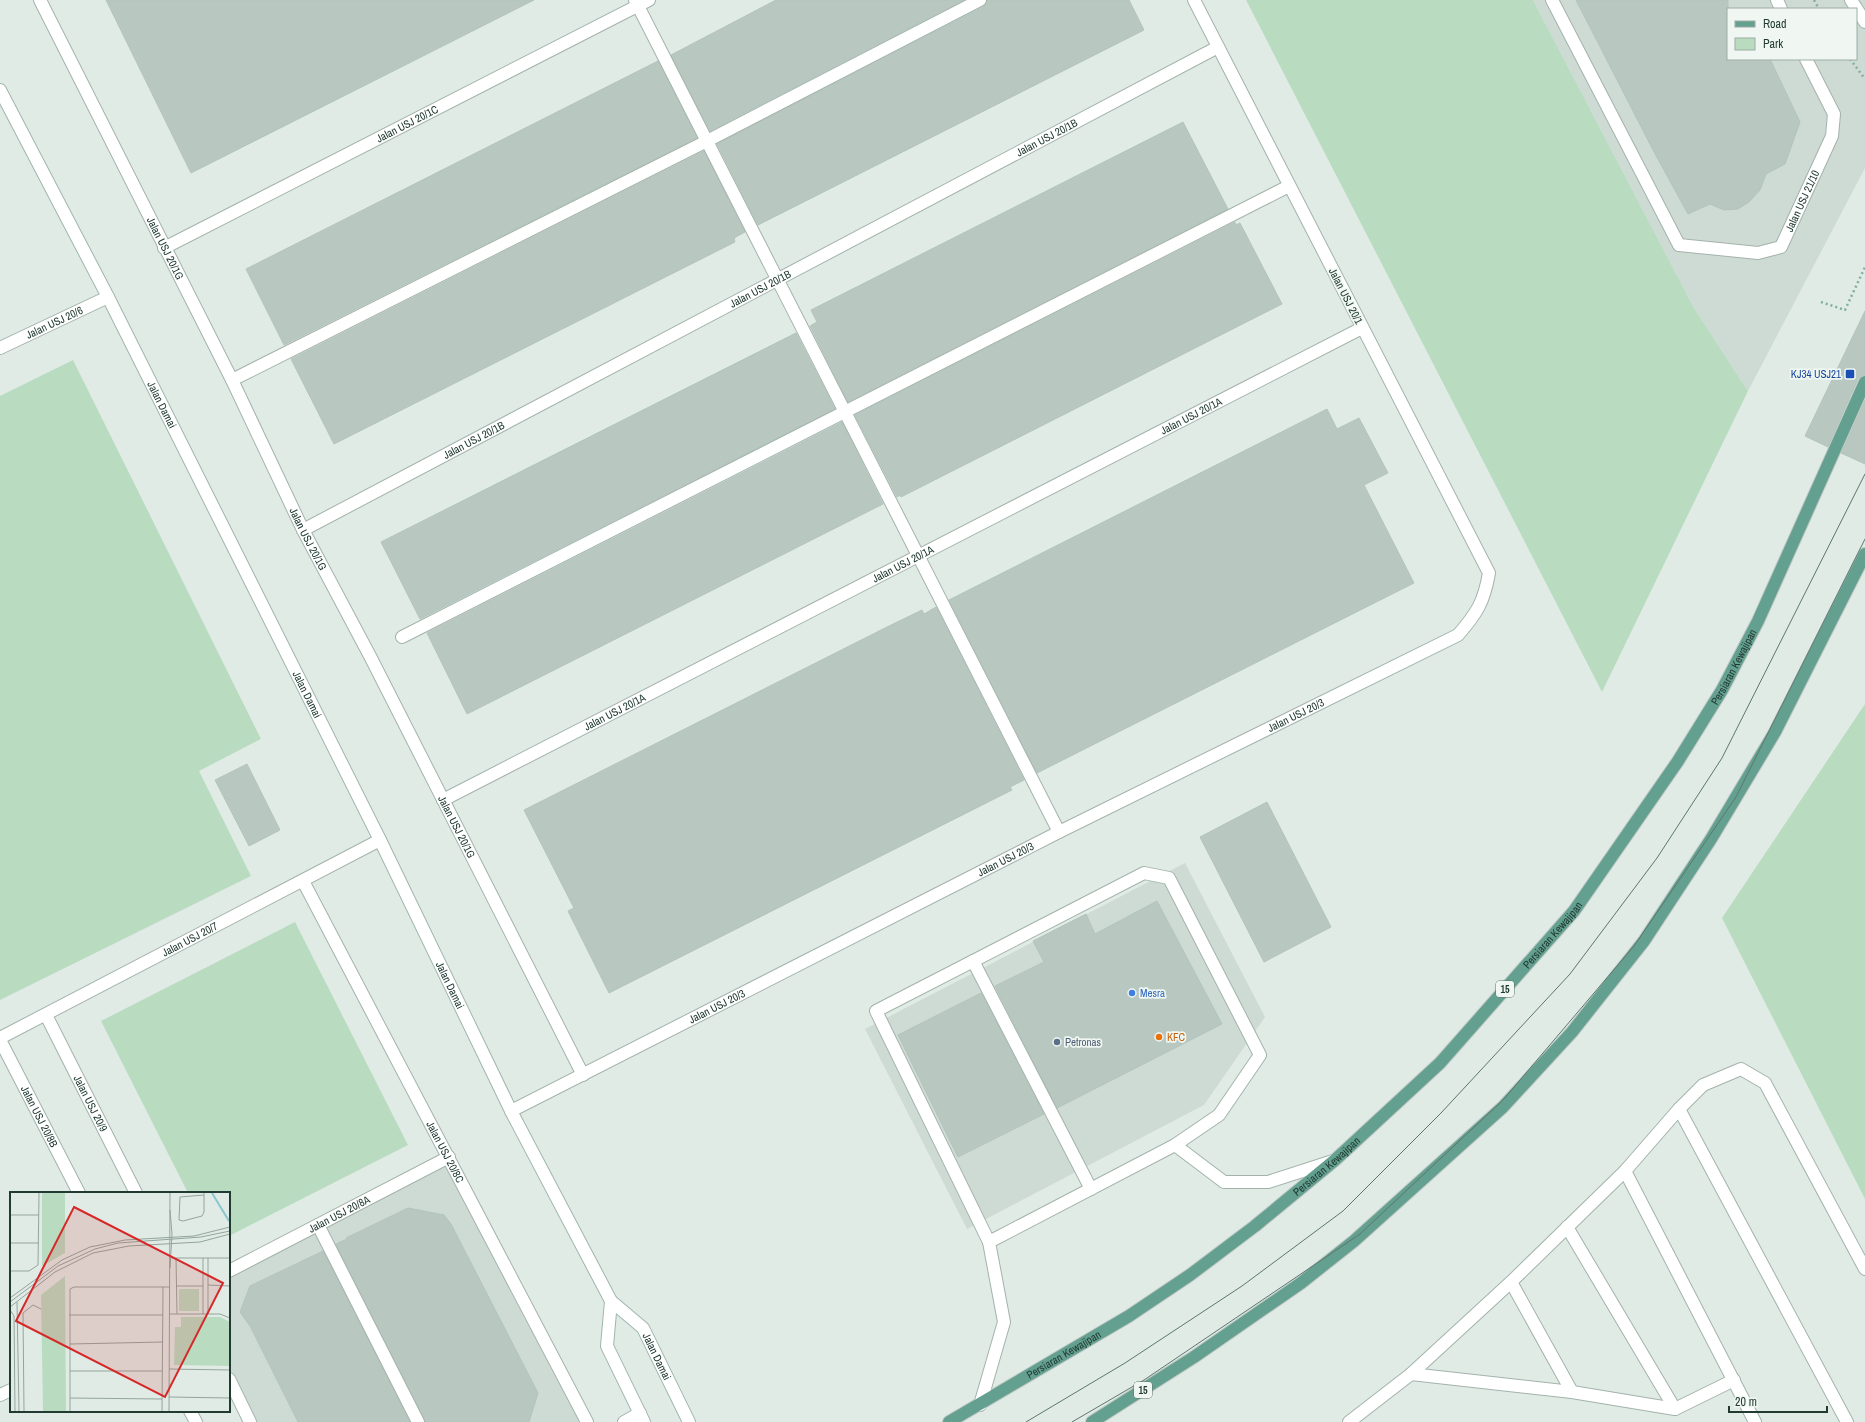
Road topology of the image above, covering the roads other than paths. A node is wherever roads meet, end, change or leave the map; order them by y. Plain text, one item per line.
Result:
1 (40, 0) edge
2 (649, 0) edge
3 (980, 0) edge
4 (1194, 0) edge
5 (1552, 0) edge
6 (636, 3) edge
7 (1857, 9) edge
8 (1865, 22) edge
9 (1218, 47) junction
10 (1807, 60) edge
11 (0, 90) edge
12 (706, 141) junction
13 (1289, 186) junction
14 (164, 248) junction
15 (777, 280) junction
16 (108, 296) junction
17 (1362, 328) junction
18 (0, 348) edge
19 (232, 380) junction
20 (1865, 382) edge
21 (845, 412) junction
22 (303, 530) junction
23 (1865, 554) edge
24 (918, 556) junction
25 (1485, 593) joint
26 (402, 637) dead end
27 (443, 800) junction
28 (1059, 832) junction
29 (380, 840) junction
30 (303, 881) junction
31 (973, 961) junction
32 (46, 1015) junction
33 (0, 1039) edge
34 (583, 1075) junction
35 (1679, 1109) junction
36 (511, 1111) junction
37 (1175, 1145) junction
38 (449, 1157) junction
39 (1335, 1160) junction
40 (1625, 1171) junction
41 (1091, 1189) junction
42 (78, 1192) edge
43 (135, 1192) edge
44 (318, 1225) junction
45 (1567, 1227) junction
46 (990, 1242) junction
47 (1865, 1269) edge
48 (230, 1270) edge
49 (1511, 1282) junction
50 (611, 1301) junction
51 (1411, 1374) junction
52 (1734, 1380) junction
53 (230, 1381) edge
54 (10, 1391) edge
55 (1572, 1392) junction
56 (0, 1396) edge
57 (980, 1404) junction
58 (1675, 1409) junction
59 (191, 1412) edge
60 (642, 1418) edge
61 (196, 1422) edge
62 (250, 1422) edge
63 (418, 1422) edge
64 (587, 1422) edge
65 (624, 1422) edge
66 (689, 1422) edge
67 (949, 1422) edge
68 (1092, 1422) edge
69 (1349, 1422) edge
70 (1755, 1422) edge
71 (1847, 1422) edge

1 - 14 street, Jalan USJ 20/1G
2 - 6 street, Jalan USJ 20/1C
3 - 12 street
4 - 9 street, Jalan USJ 20/1
5 - 10 street, Jalan USJ 21/10
6 - 12 street
6 - 14 street, Jalan USJ 20/1C
7 - 8 street
9 - 13 street, Jalan USJ 20/1
9 - 15 street, Jalan USJ 20/1B
11 - 16 street, Jalan Damai
12 - 15 street
12 - 19 street
13 - 17 street, Jalan USJ 20/1
13 - 21 street
14 - 19 street, Jalan USJ 20/1G
15 - 21 street
15 - 22 street, Jalan USJ 20/1B
16 - 18 street, Jalan USJ 20/6
16 - 29 street, Jalan Damai
17 - 24 street, Jalan USJ 20/1A
17 - 25 street, Jalan USJ 20/1
19 - 22 street, Jalan USJ 20/1G
20 - 39 main road, Persiaran Kewajipan / 15
21 - 24 street
21 - 26 street
22 - 27 street, Jalan USJ 20/1G
23 - 68 main road, 15
24 - 27 street, Jalan USJ 20/1A
24 - 28 street
25 - 28 street, Jalan USJ 20/3
27 - 34 street, Jalan USJ 20/1G
28 - 34 street, Jalan USJ 20/3
29 - 30 street, Jalan USJ 20/7
29 - 36 street, Jalan Damai
30 - 32 street, Jalan USJ 20/7
30 - 38 street, Jalan USJ 20/8C
31 - 37 street
31 - 41 street
31 - 46 street
32 - 33 street, Jalan USJ 20/7
32 - 43 street, Jalan USJ 20/9
33 - 42 street, Jalan USJ 20/8B
34 - 36 street, Jalan USJ 20/3
35 - 40 street
35 - 47 street
35 - 71 street
36 - 50 street, Jalan Damai
37 - 39 street
37 - 41 street
38 - 44 street, Jalan USJ 20/8A
38 - 64 street, Jalan USJ 20/8C
39 - 57 main road, Persiaran Kewajipan / 15
40 - 45 street
40 - 52 street
41 - 46 street
44 - 48 street, Jalan USJ 20/8A
44 - 63 street
45 - 49 street
45 - 58 street
46 - 57 street
49 - 51 street
49 - 55 street
50 - 60 street
50 - 66 street, Jalan Damai
51 - 55 street
51 - 69 street
52 - 58 street
52 - 70 street
53 - 62 street
54 - 56 street
55 - 58 street
57 - 67 main road, Persiaran Kewajipan / 15
59 - 61 street
60 - 65 street

